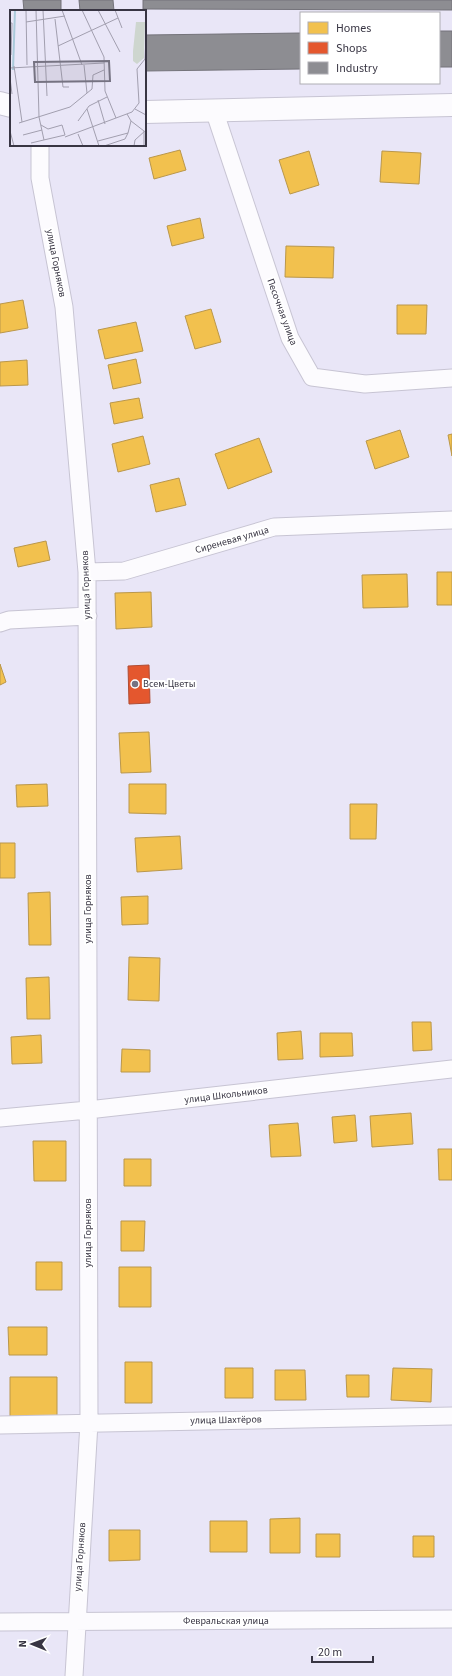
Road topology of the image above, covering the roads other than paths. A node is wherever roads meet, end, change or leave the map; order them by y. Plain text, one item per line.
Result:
1 (0, 103) edge
2 (452, 105) edge
3 (10, 106) edge
4 (214, 110) junction
5 (146, 112) edge
6 (40, 146) edge
7 (452, 378) edge
8 (452, 520) edge
9 (87, 572) junction
10 (88, 616) junction
11 (0, 623) edge
12 (452, 1069) edge
13 (88, 1110) junction
14 (0, 1118) edge
15 (452, 1416) edge
16 (89, 1423) junction
17 (0, 1425) edge
18 (452, 1619) edge
19 (0, 1622) edge
20 (76, 1622) junction
21 (74, 1676) edge

1 - 3 main road
2 - 4 main road
4 - 5 main road
4 - 7 street, Песочная улица
6 - 9 street, улица Горняков
8 - 9 street, Сиреневая улица
9 - 10 street, улица Горняков
10 - 11 street
10 - 13 street, улица Горняков
12 - 13 street, улица Школьников
13 - 14 street, улица Школьников
13 - 16 street, улица Горняков
15 - 16 street, улица Шахтёров
16 - 17 street, улица Шахтёров
16 - 20 street, улица Горняков
18 - 20 street, Февральская улица
19 - 20 street, Февральская улица
20 - 21 street, улица Горняков

